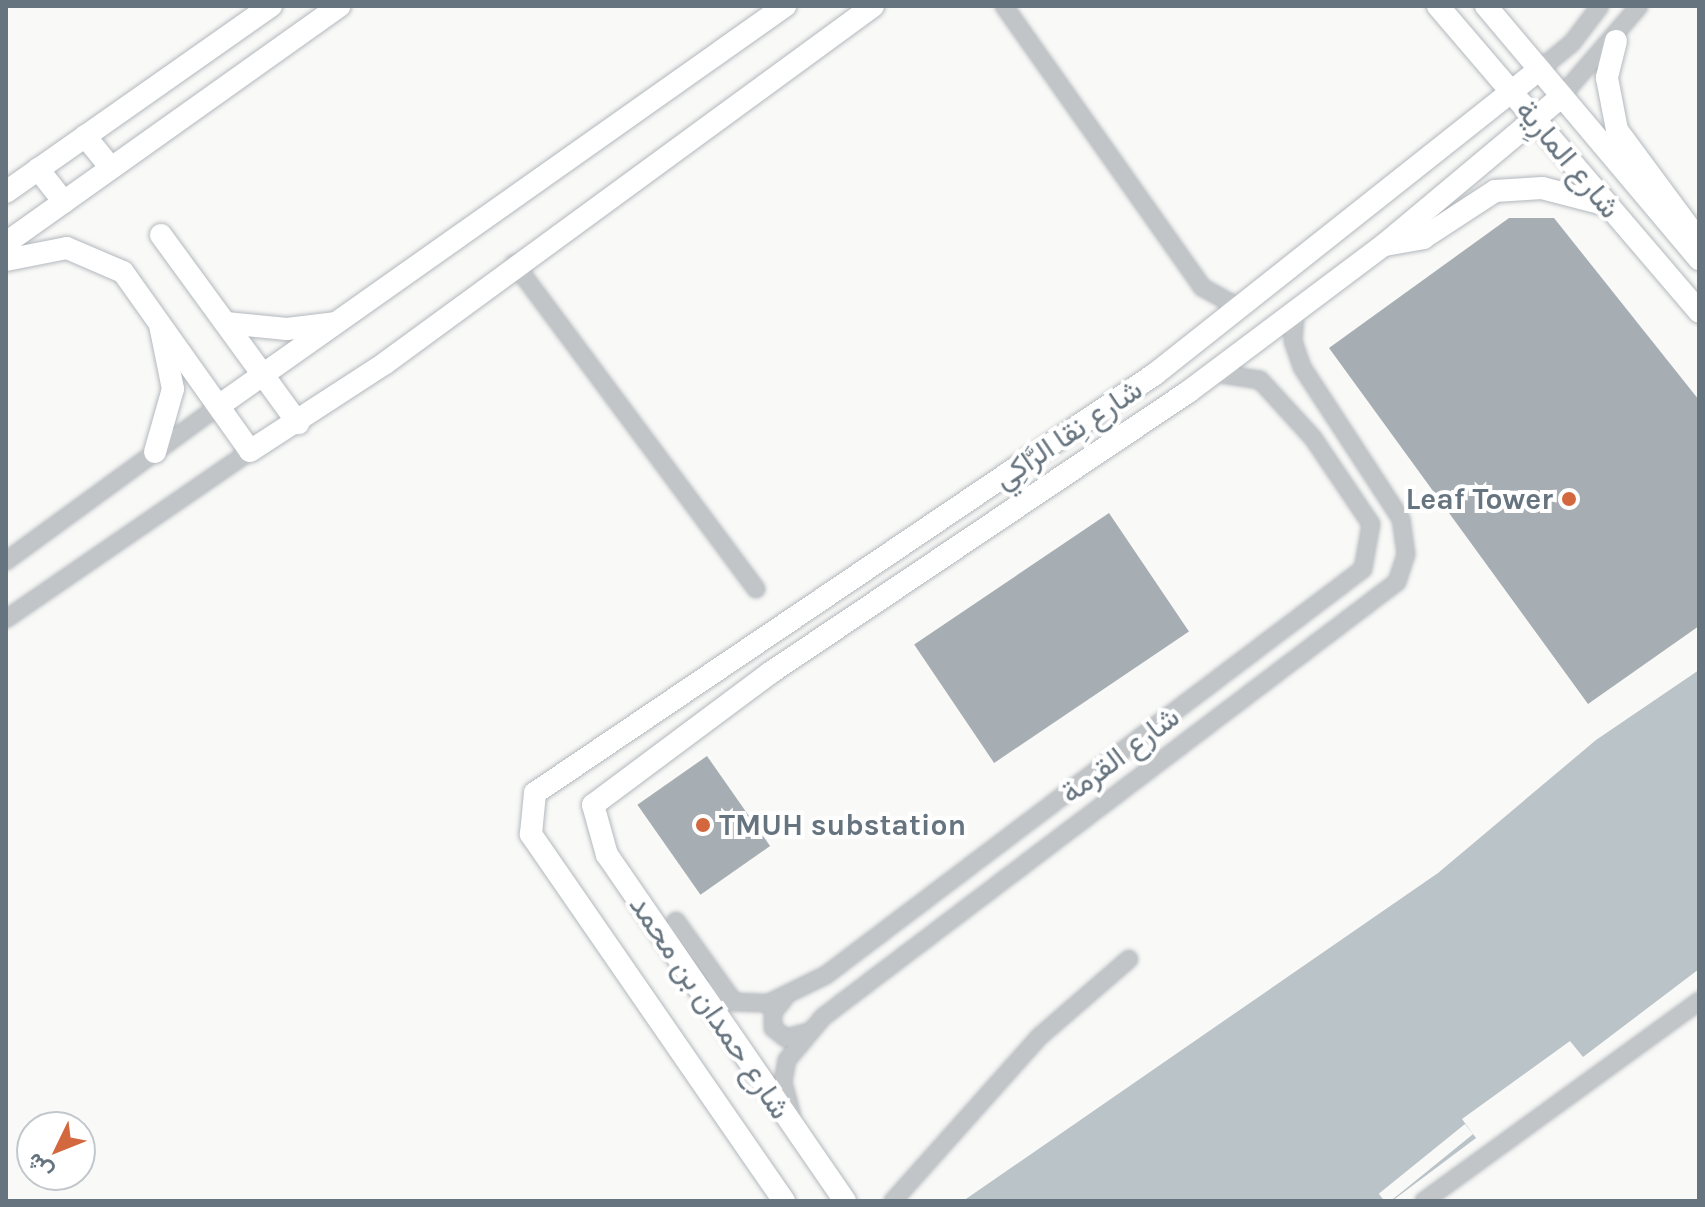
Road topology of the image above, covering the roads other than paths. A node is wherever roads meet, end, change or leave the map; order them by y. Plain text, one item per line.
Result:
1 (271, 6) edge
2 (339, 6) edge
3 (785, 6) edge
4 (873, 6) edge
5 (1004, 6) edge
6 (1438, 6) edge
7 (1486, 6) edge
8 (1600, 6) edge
9 (1639, 6) edge
10 (1616, 41) junction
11 (1539, 70) junction
12 (1511, 91) junction
13 (1560, 98) junction
14 (1535, 121) junction
15 (85, 136) junction
16 (111, 168) junction
17 (38, 169) junction
18 (6, 192) edge
19 (64, 202) junction
20 (1604, 204) junction
21 (161, 235) dead end
22 (6, 243) edge
23 (1384, 245) junction
24 (1699, 259) edge
25 (6, 260) edge
26 (518, 260) junction
27 (1240, 308) junction
28 (1296, 308) junction
29 (1699, 312) edge
30 (156, 313) junction
31 (348, 320) junction
32 (226, 323) junction
33 (1213, 373) junction
34 (264, 376) junction
35 (220, 405) junction
36 (1327, 406) junction
37 (298, 423) junction
38 (1313, 438) junction
39 (250, 451) junction
40 (155, 452) junction
41 (6, 561) edge
42 (756, 589) dead end
43 (6, 619) edge
44 (593, 805) joint
45 (531, 834) joint
46 (676, 921) dead end
47 (1129, 959) dead end
48 (697, 985) junction
49 (784, 999) junction
50 (1699, 1001) edge
51 (734, 1002) junction
52 (808, 1032) junction
53 (799, 1140) junction
54 (784, 1201) edge
55 (845, 1201) edge
56 (893, 1201) edge
57 (1424, 1201) edge

1 - 15 street
2 - 16 street
3 - 31 street
4 - 26 street
5 - 27 street
6 - 12 street, شارع المارِية
7 - 11 street, شارع المارِية
8 - 11 street, شارع نِقا الرَّاكِي
9 - 10 street, شارع نِقا الرَّاكِي
10 - 13 street, شارع نِقا الرَّاكِي
10 - 24 street
11 - 12 street, شارع نِقا الرَّاكِي
11 - 13 street, شارع المارِية
12 - 14 street, شارع المارِية
12 - 27 street, شارع نِقا الرَّاكِي
13 - 14 street, شارع نِقا الرَّاكِي
13 - 24 street, شارع المارِية
14 - 20 street, شارع المارِية
14 - 23 street, شارع نِقا الرَّاكِي
15 - 16 street
15 - 17 street
16 - 19 street
17 - 18 street
17 - 19 street
19 - 22 street
20 - 23 street
20 - 29 street, شارع المارِية
21 - 32 street
23 - 28 street, شارع نِقا الرَّاكِي
25 - 30 street
26 - 37 street
26 - 42 street
27 - 45 street, شارع نِقا الرَّاكِي
28 - 33 street, شارع نِقا الرَّاكِي
28 - 36 street, شارع القرمة
30 - 35 street
30 - 40 street
31 - 32 street
31 - 34 street
32 - 34 street
33 - 38 street, شارع القرمة
33 - 44 street, شارع نِقا الرَّاكِي
34 - 35 street
34 - 37 street
35 - 39 street
35 - 40 street
36 - 38 street
36 - 52 street, شارع القرمة
37 - 39 street
38 - 49 street, شارع القرمة
39 - 43 street
40 - 41 street
44 - 48 street, شارع حمدان بن محمد
45 - 54 street, شارع حمدان بن محمد
46 - 51 street
47 - 56 street
48 - 51 street, شارع القرمة
48 - 53 street, شارع حمدان بن محمد
49 - 51 street, شارع القرمة
49 - 52 street
50 - 57 street
52 - 53 street, شارع القرمة
53 - 55 street, شارع حمدان بن محمد

